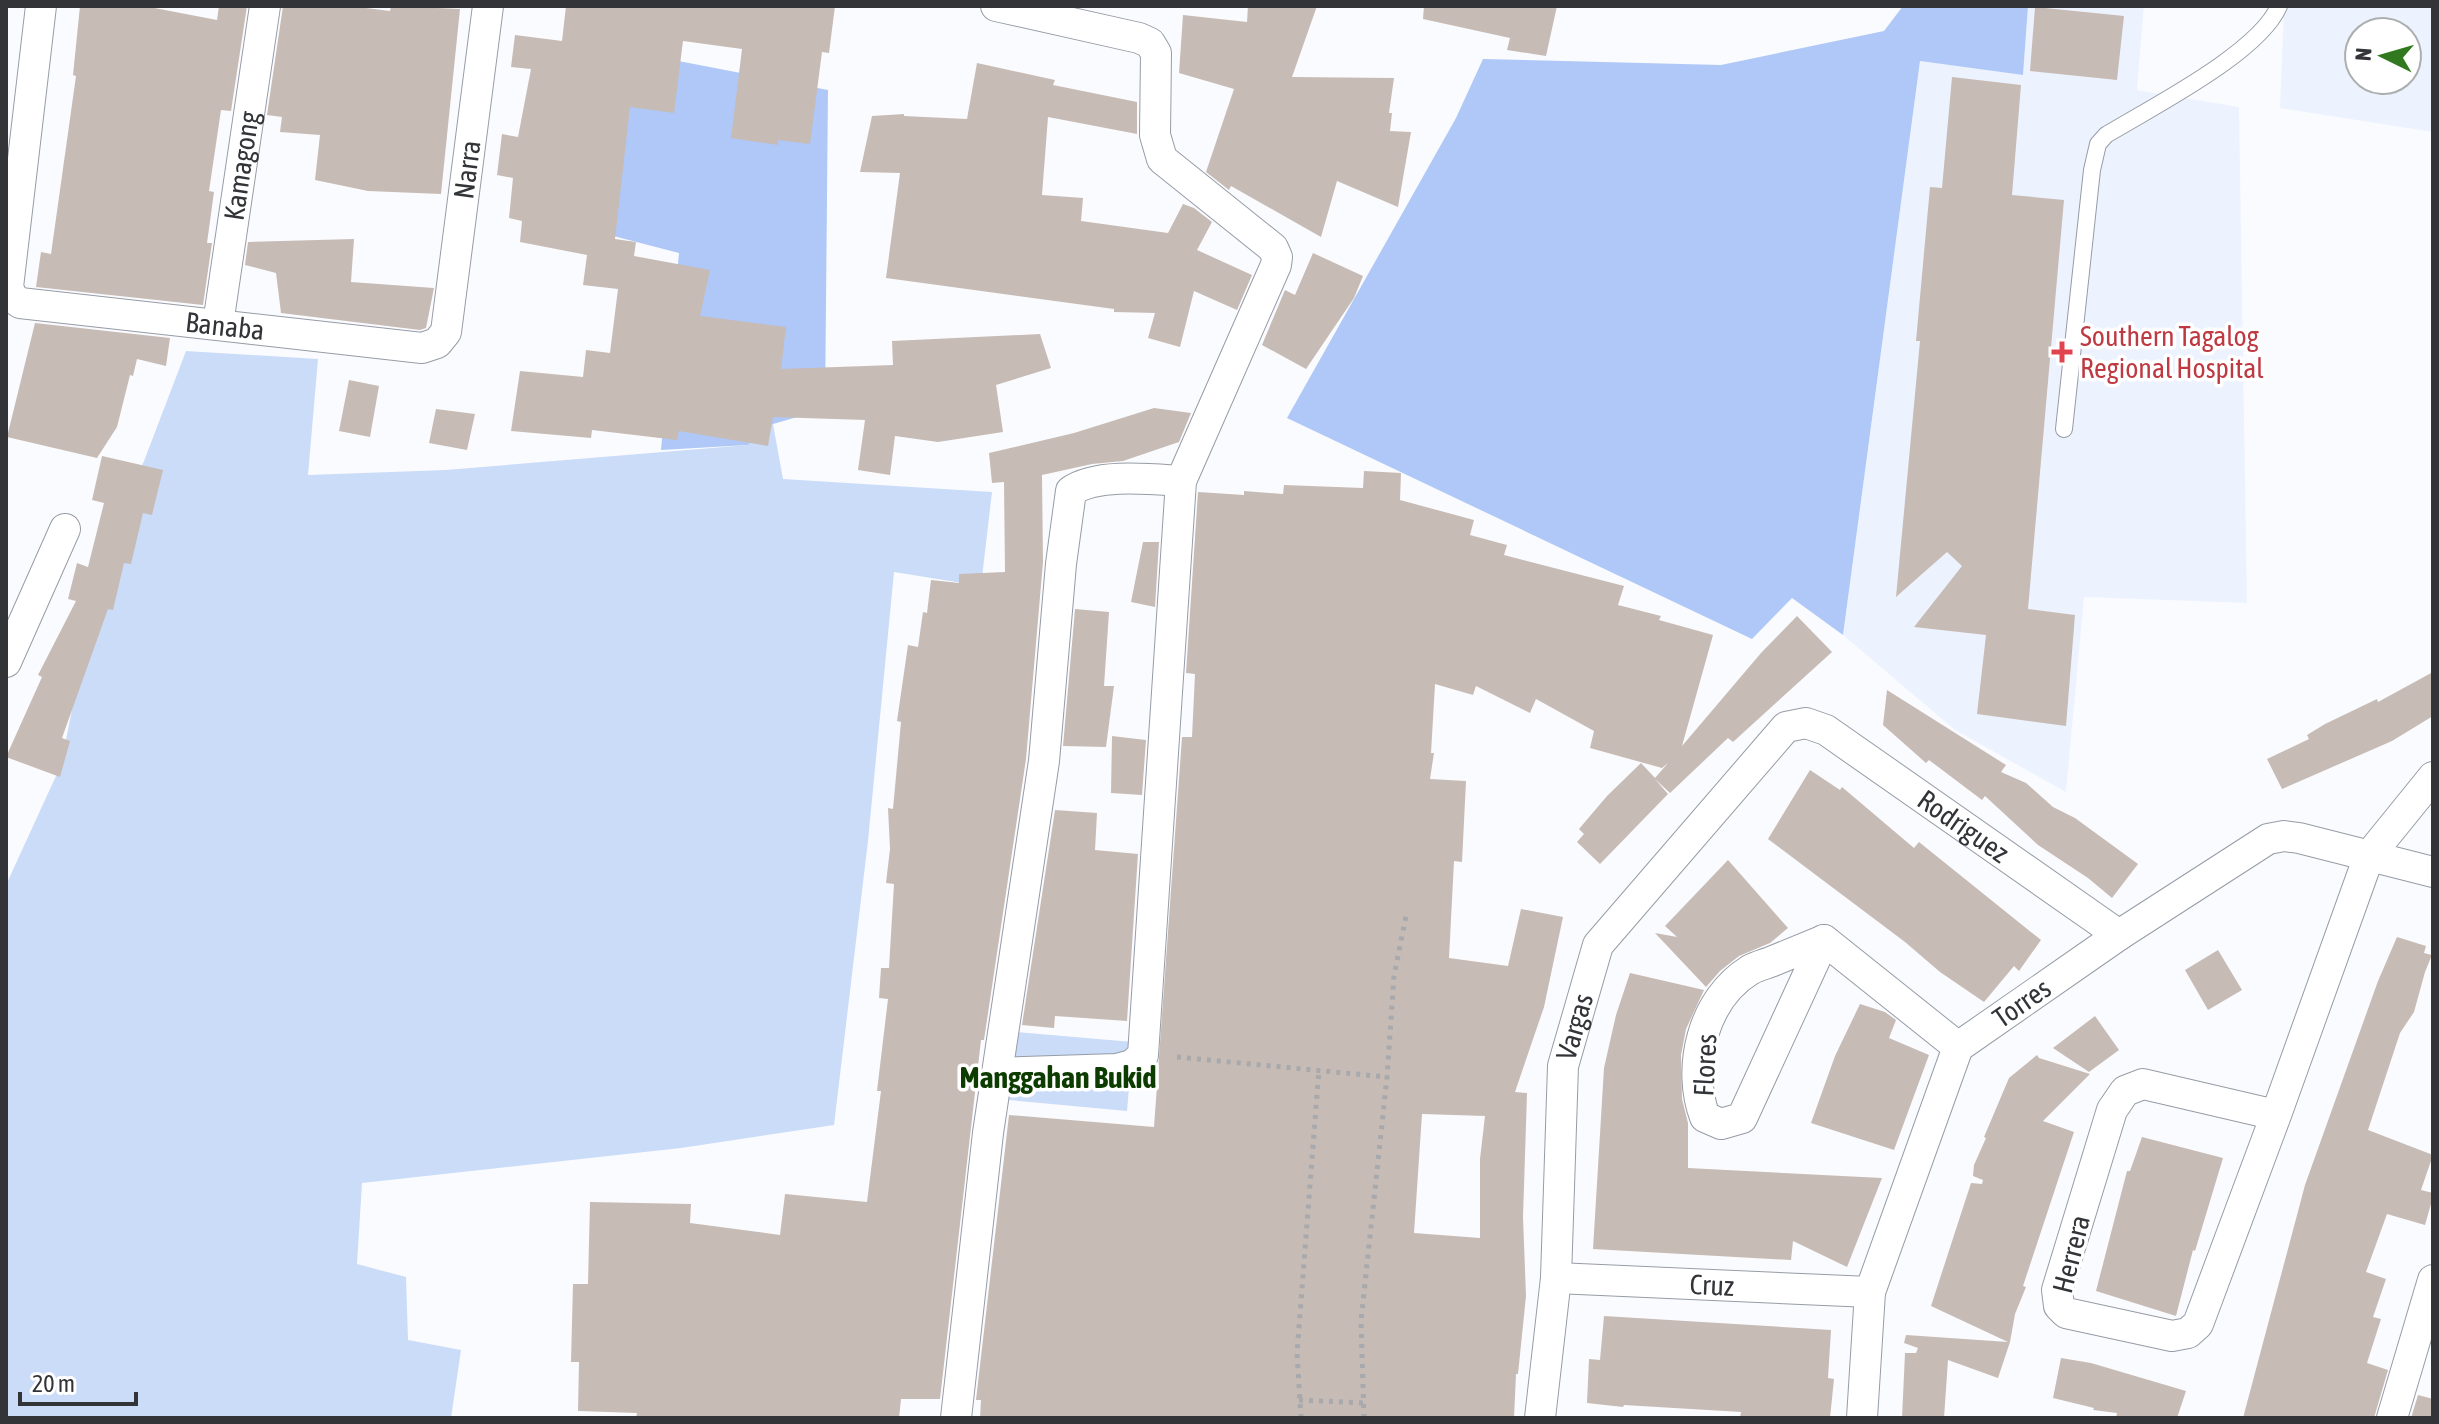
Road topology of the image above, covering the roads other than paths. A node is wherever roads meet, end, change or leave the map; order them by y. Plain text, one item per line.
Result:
1 (41, 6) edge
2 (265, 6) edge
3 (488, 6) edge
4 (996, 6) edge
5 (2279, 6) edge
6 (218, 324) junction
7 (446, 332) joint
8 (2064, 429) dead end
9 (1181, 481) junction
10 (65, 529) dead end
11 (6, 662) edge
12 (1806, 723) joint
13 (2433, 777) edge
14 (2369, 856) junction
15 (2433, 872) edge
16 (2119, 935) junction
17 (1824, 940) junction
18 (1958, 1047) junction
19 (997, 1073) junction
20 (2276, 1115) junction
21 (1556, 1278) junction
22 (2433, 1280) edge
23 (1870, 1292) junction
24 (956, 1418) edge
25 (1540, 1418) edge
26 (1862, 1418) edge
27 (2392, 1418) edge

1 - 6 street, Banaba
2 - 6 street, Kamagong
3 - 7 street, Narra
4 - 9 street
5 - 8 lane
6 - 7 street, Banaba
9 - 19 street
9 - 19 street
10 - 11 street
12 - 16 street, Rodriguez
12 - 21 street, Vargas
13 - 14 street, Herrera
14 - 15 street, Torres
14 - 16 street, Torres
14 - 20 street, Herrera
16 - 18 street, Torres
17 - 17 street, Flores
17 - 18 street
18 - 23 street
19 - 24 street
20 - 20 street, Herrera
21 - 23 street, Cruz
21 - 25 street, Vargas
22 - 27 street
23 - 26 street

